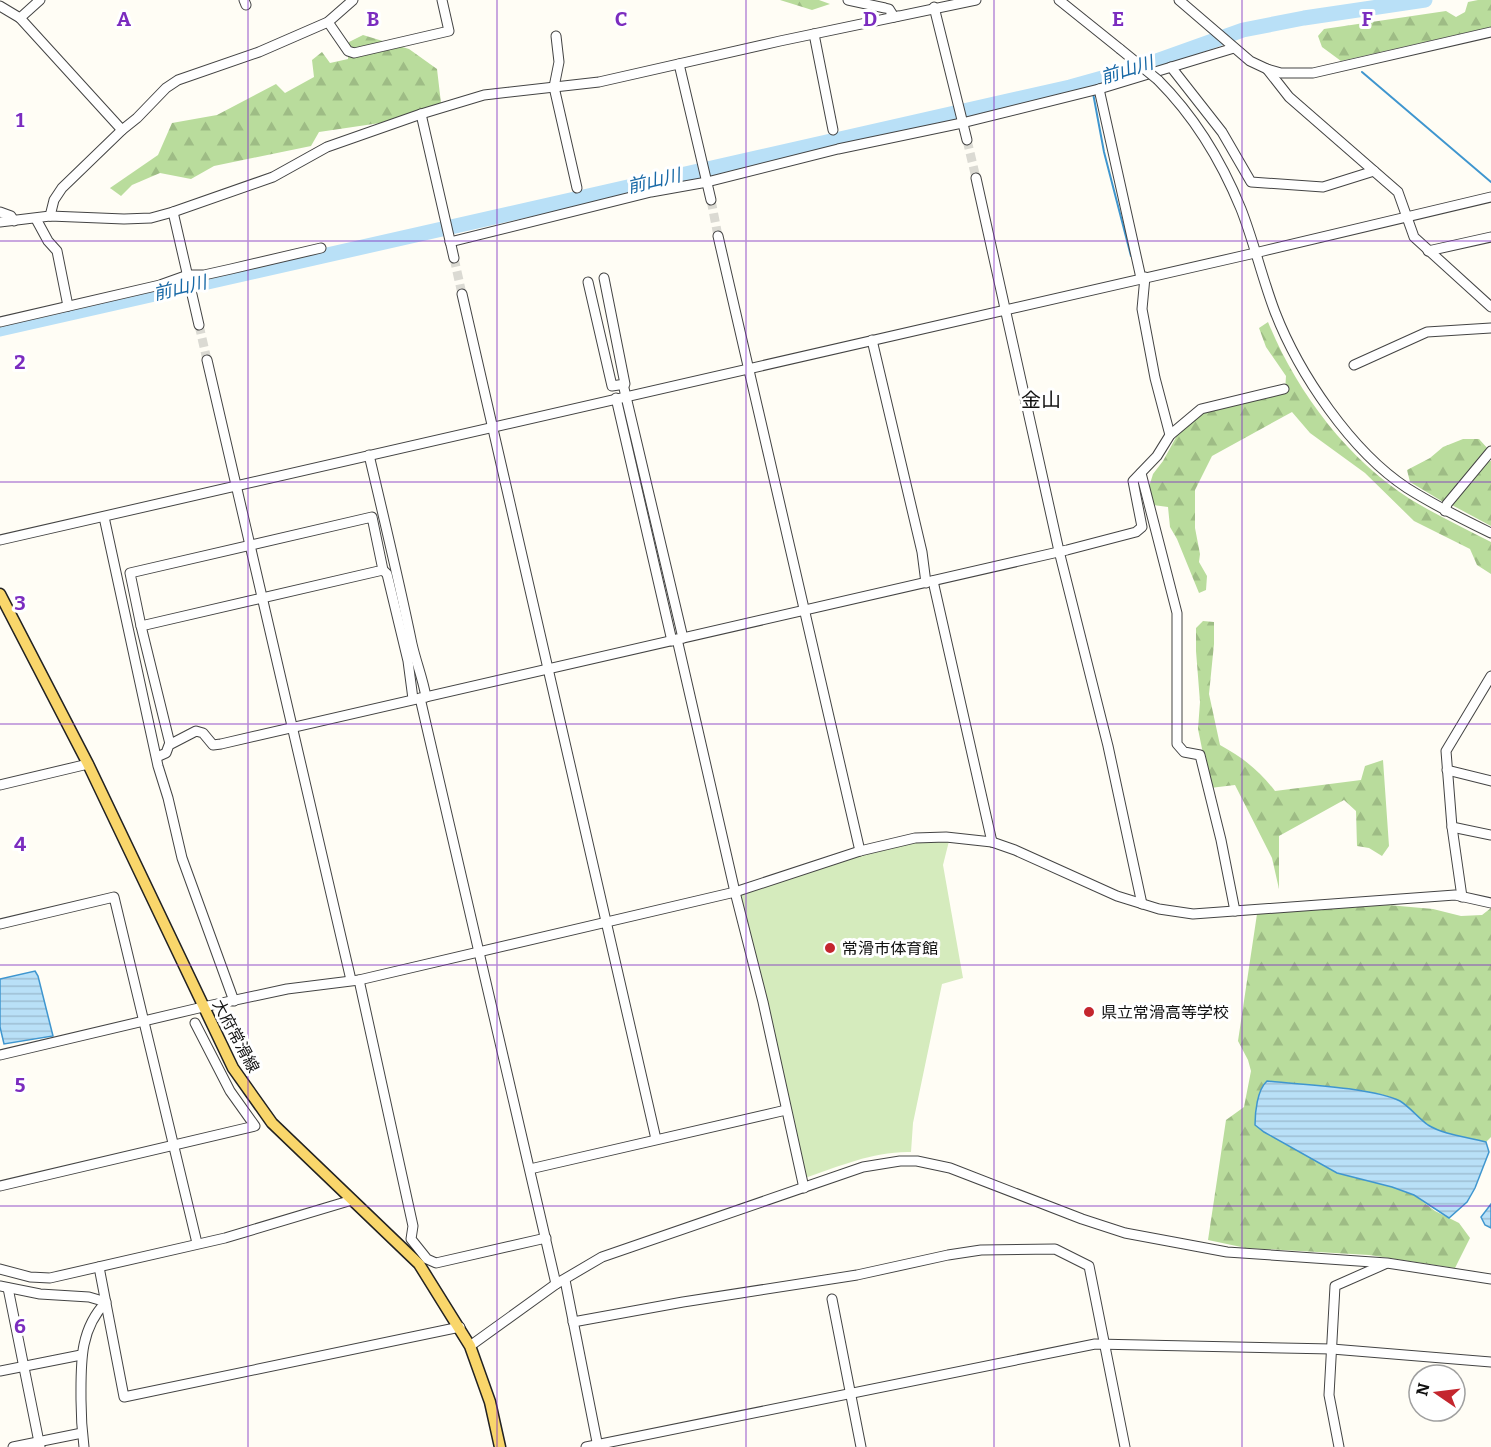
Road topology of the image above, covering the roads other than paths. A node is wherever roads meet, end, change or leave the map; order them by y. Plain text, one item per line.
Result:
1 (40, 0) edge
2 (353, 0) edge
3 (442, 0) edge
4 (848, 0) edge
5 (976, 0) edge
6 (1059, 0) edge
7 (1179, 0) edge
8 (0, 6) edge
9 (934, 7) junction
10 (909, 14) junction
11 (20, 18) junction
12 (328, 22) junction
13 (1491, 32) edge
14 (814, 34) junction
15 (556, 36) dead end
16 (1231, 46) junction
17 (679, 64) junction
18 (1171, 67) junction
19 (1267, 69) junction
20 (554, 87) junction
21 (1099, 89) junction
22 (421, 114) junction
23 (962, 121) junction
24 (122, 130) junction
25 (833, 130) dead end
26 (967, 140) tunnel mouth
27 (1374, 171) junction
28 (976, 178) tunnel mouth
29 (706, 179) junction
30 (578, 188) dead end
31 (1491, 197) edge
32 (711, 200) tunnel mouth
33 (0, 212) edge
34 (173, 212) junction
35 (50, 216) junction
36 (1407, 216) junction
37 (36, 219) junction
38 (14, 221) junction
39 (0, 222) edge
40 (718, 236) tunnel mouth
41 (1491, 237) edge
42 (449, 240) junction
43 (321, 248) dead end
44 (1428, 251) junction
45 (1255, 253) junction
46 (454, 258) tunnel mouth
47 (188, 278) junction
48 (604, 278) dead end
49 (1143, 278) junction
50 (588, 282) dead end
51 (462, 294) tunnel mouth
52 (68, 306) junction
53 (1491, 307) edge
54 (1006, 309) junction
55 (0, 322) edge
56 (199, 325) tunnel mouth
57 (1491, 328) edge
58 (872, 340) junction
59 (207, 360) tunnel mouth
60 (1354, 365) dead end
61 (749, 368) junction
62 (624, 384) junction
63 (1284, 389) dead end
64 (626, 395) junction
65 (616, 398) junction
66 (493, 427) junction
67 (1170, 435) junction
68 (1491, 451) edge
69 (369, 455) junction
70 (1141, 473) junction
71 (236, 486) junction
72 (1445, 511) junction
73 (104, 517) junction
74 (1491, 533) edge
75 (0, 540) edge
76 (249, 544) junction
77 (1059, 550) junction
78 (383, 570) junction
79 (929, 582) junction
80 (0, 594) edge
81 (262, 598) junction
82 (805, 609) junction
83 (141, 626) junction
84 (677, 639) junction
85 (549, 668) junction
86 (1491, 676) edge
87 (420, 698) junction
88 (292, 728) junction
89 (170, 744) junction
90 (157, 757) junction
91 (88, 764) junction
92 (1447, 770) junction
93 (1491, 781) edge
94 (0, 785) edge
95 (1452, 827) junction
96 (1491, 835) edge
97 (992, 843) junction
98 (860, 851) junction
99 (735, 892) junction
100 (1462, 897) junction
101 (1491, 903) edge
102 (1142, 904) junction
103 (1235, 911) junction
104 (606, 921) junction
105 (0, 924) edge
106 (479, 951) junction
107 (355, 980) junction
108 (234, 1001) junction
109 (203, 1007) junction
110 (144, 1021) junction
111 (195, 1023) dead end
112 (0, 1055) edge
113 (786, 1110) junction
114 (656, 1139) junction
115 (173, 1145) junction
116 (530, 1169) junction
117 (0, 1186) edge
118 (804, 1188) junction
119 (352, 1200) junction
120 (546, 1239) junction
121 (197, 1243) junction
122 (1387, 1263) junction
123 (99, 1267) junction
124 (0, 1269) edge
125 (1491, 1279) edge
126 (560, 1282) junction
127 (4, 1287) edge
128 (832, 1299) dead end
129 (106, 1302) junction
130 (573, 1322) junction
131 (460, 1327) junction
132 (1104, 1344) junction
133 (470, 1346) junction
134 (1332, 1349) junction
135 (81, 1355) junction
136 (1491, 1362) edge
137 (24, 1366) junction
138 (0, 1371) edge
139 (850, 1394) junction
140 (82, 1433) junction
141 (39, 1444) edge
142 (598, 1446) edge
143 (13, 1447) edge
144 (84, 1447) edge
145 (500, 1447) edge
146 (585, 1447) edge
147 (861, 1447) edge
148 (1125, 1447) edge
149 (1339, 1447) edge

1 - 11 street
2 - 12 street
3 - 12 street
4 - 10 street
5 - 9 street
6 - 45 street, bridge
7 - 16 street
8 - 11 street
9 - 10 street
9 - 23 street
10 - 14 street
11 - 24 street
12 - 24 street
13 - 19 street
14 - 17 street
14 - 25 street
15 - 20 street
16 - 18 street
16 - 19 street
17 - 20 street
17 - 29 street
18 - 21 street
18 - 27 street
19 - 27 street
20 - 22 street
20 - 30 street
21 - 23 street
21 - 49 street
22 - 34 street
22 - 42 street
23 - 26 street
23 - 29 street
24 - 35 street
27 - 36 street
28 - 54 street
29 - 32 street
29 - 42 street
31 - 36 street
33 - 38 street
34 - 35 street
34 - 47 street
35 - 37 street
36 - 44 street
36 - 45 street
37 - 38 street
37 - 52 street
38 - 39 street
40 - 61 street
41 - 44 street
42 - 46 street
43 - 47 street
44 - 53 street
45 - 49 street
45 - 72 street
47 - 52 street
47 - 56 street
48 - 62 street
49 - 54 street
49 - 67 street
50 - 62 street
51 - 66 street
52 - 55 street
54 - 58 street
54 - 77 street
57 - 60 street
58 - 61 street
58 - 79 street
59 - 71 street
61 - 64 street
61 - 82 street
62 - 64 street
63 - 67 street
64 - 65 street
64 - 84 street
65 - 66 street
65 - 84 street
66 - 69 street
66 - 85 street
67 - 70 street
68 - 72 street
69 - 71 street
69 - 87 street
70 - 77 street
70 - 103 street
71 - 73 street
71 - 76 street
72 - 74 street
73 - 75 street
73 - 90 street
76 - 78 street
76 - 81 street
76 - 83 street
77 - 79 street
77 - 102 street
78 - 81 street
78 - 87 street
79 - 82 street
79 - 97 street
80 - 91 main road, 大府常滑線
81 - 83 street
81 - 88 street
82 - 84 street
82 - 98 street
83 - 89 street
84 - 85 street
84 - 99 street
85 - 87 street
85 - 104 street
86 - 92 street
87 - 88 street
87 - 106 street
88 - 89 street
88 - 107 street
89 - 90 street
90 - 108 street
91 - 94 street
91 - 109 main road, 大府常滑線
92 - 93 street
92 - 95 street
95 - 96 street
95 - 100 street
97 - 98 street
97 - 102 street
98 - 99 street
99 - 104 street
99 - 113 street
100 - 101 street
100 - 103 street
102 - 103 street
104 - 106 street
104 - 114 street
105 - 110 street
106 - 107 street
106 - 116 street
107 - 108 street
107 - 120 street
108 - 109 street
109 - 110 street
109 - 119 main road, 大府常滑線
110 - 112 street
110 - 115 street
111 - 115 street
113 - 114 street
113 - 118 street
114 - 116 street
115 - 117 street
115 - 121 street
116 - 120 street
118 - 122 street
118 - 126 street
119 - 121 street
119 - 131 main road, 大府常滑線
120 - 126 street
121 - 123 street
122 - 125 street
122 - 134 street
123 - 124 street
123 - 129 street
126 - 130 street
126 - 133 street
127 - 129 street
127 - 137 street
128 - 139 street
129 - 131 street
129 - 135 street
130 - 132 street
130 - 142 street
131 - 133 main road, 大府常滑線
132 - 134 street
132 - 139 street
132 - 148 street
133 - 145 main road, 大府常滑線
134 - 136 street
134 - 149 street
135 - 137 street
135 - 140 street
137 - 138 street
137 - 141 street
139 - 142 street
139 - 147 street
140 - 141 street
140 - 144 street
141 - 143 street
142 - 146 street

